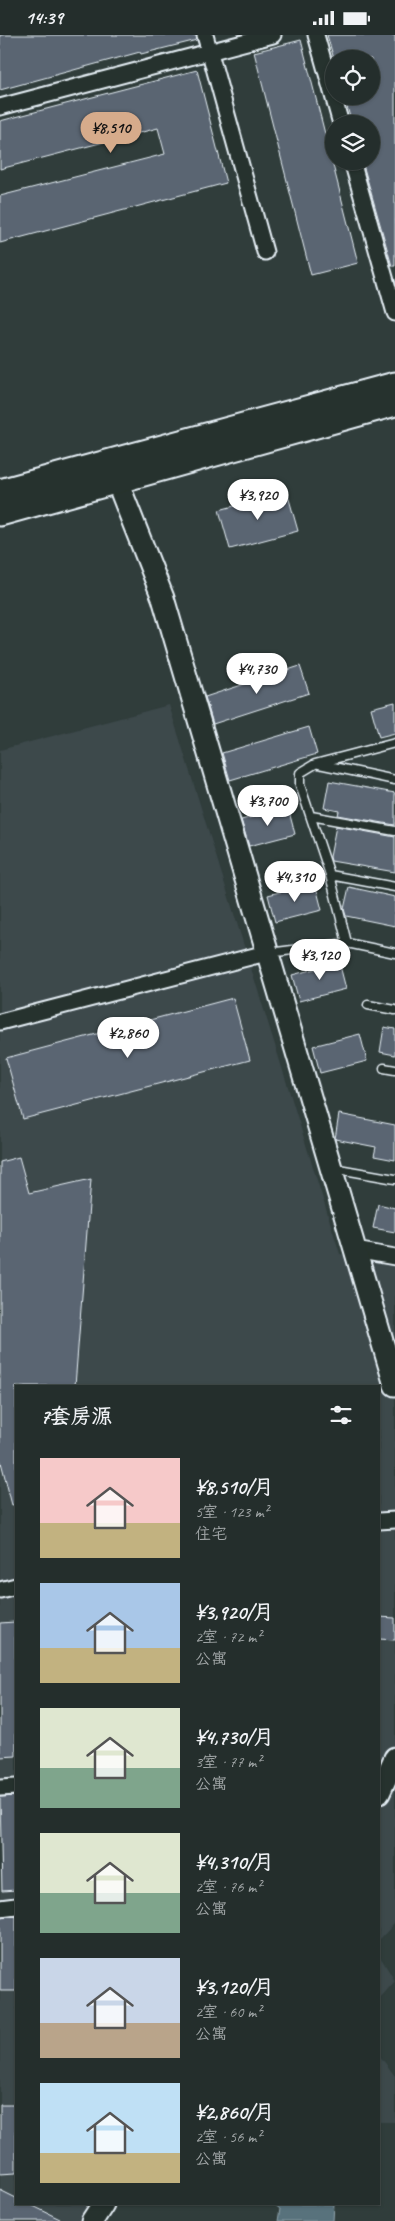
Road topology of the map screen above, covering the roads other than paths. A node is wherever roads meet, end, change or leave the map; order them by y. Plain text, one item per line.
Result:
1 (205, 35) edge
2 (273, 35) edge
3 (316, 35) edge
4 (210, 52) junction
5 (0, 107) edge
6 (338, 115) edge
7 (355, 170) edge
8 (265, 252) dead end
9 (395, 313) edge
10 (395, 385) edge
11 (395, 403) edge
12 (117, 481) junction
13 (0, 492) edge
14 (0, 513) edge
15 (395, 743) edge
16 (315, 763) junction
17 (395, 780) edge
18 (311, 815) junction
19 (395, 831) edge
20 (330, 875) junction
21 (395, 887) edge
22 (348, 943) junction
23 (266, 953) junction
24 (395, 953) edge
25 (368, 1005) dead end
26 (395, 1010) edge
27 (0, 1022) edge
28 (384, 1068) dead end
29 (395, 1070) edge
30 (332, 1167) junction
31 (395, 1179) edge
32 (355, 1250) junction
33 (395, 1257) edge
34 (395, 1385) edge
35 (395, 1520) edge
36 (380, 1521) edge
37 (15, 1586) edge
38 (0, 1590) edge
39 (395, 1758) edge
40 (15, 1787) edge
41 (0, 1788) edge
42 (380, 1791) edge
43 (0, 1907) edge
44 (15, 1907) edge
45 (102, 2205) edge
46 (92, 2221) edge

1 - 4 street
2 - 4 street
3 - 6 street
4 - 5 street
4 - 8 street
7 - 9 street
10 - 13 highway
11 - 12 highway
12 - 14 highway
12 - 23 main road
15 - 16 lane
16 - 17 lane
16 - 18 lane
18 - 19 lane
18 - 20 lane
20 - 21 lane
20 - 22 lane
22 - 23 lane
22 - 24 lane
23 - 27 street
23 - 30 main road
25 - 26 lane
28 - 29 lane
30 - 31 lane
30 - 32 main road
32 - 33 street
32 - 34 main road
35 - 36 street
37 - 38 street
39 - 42 main road
40 - 41 street
43 - 44 street
45 - 46 main road

